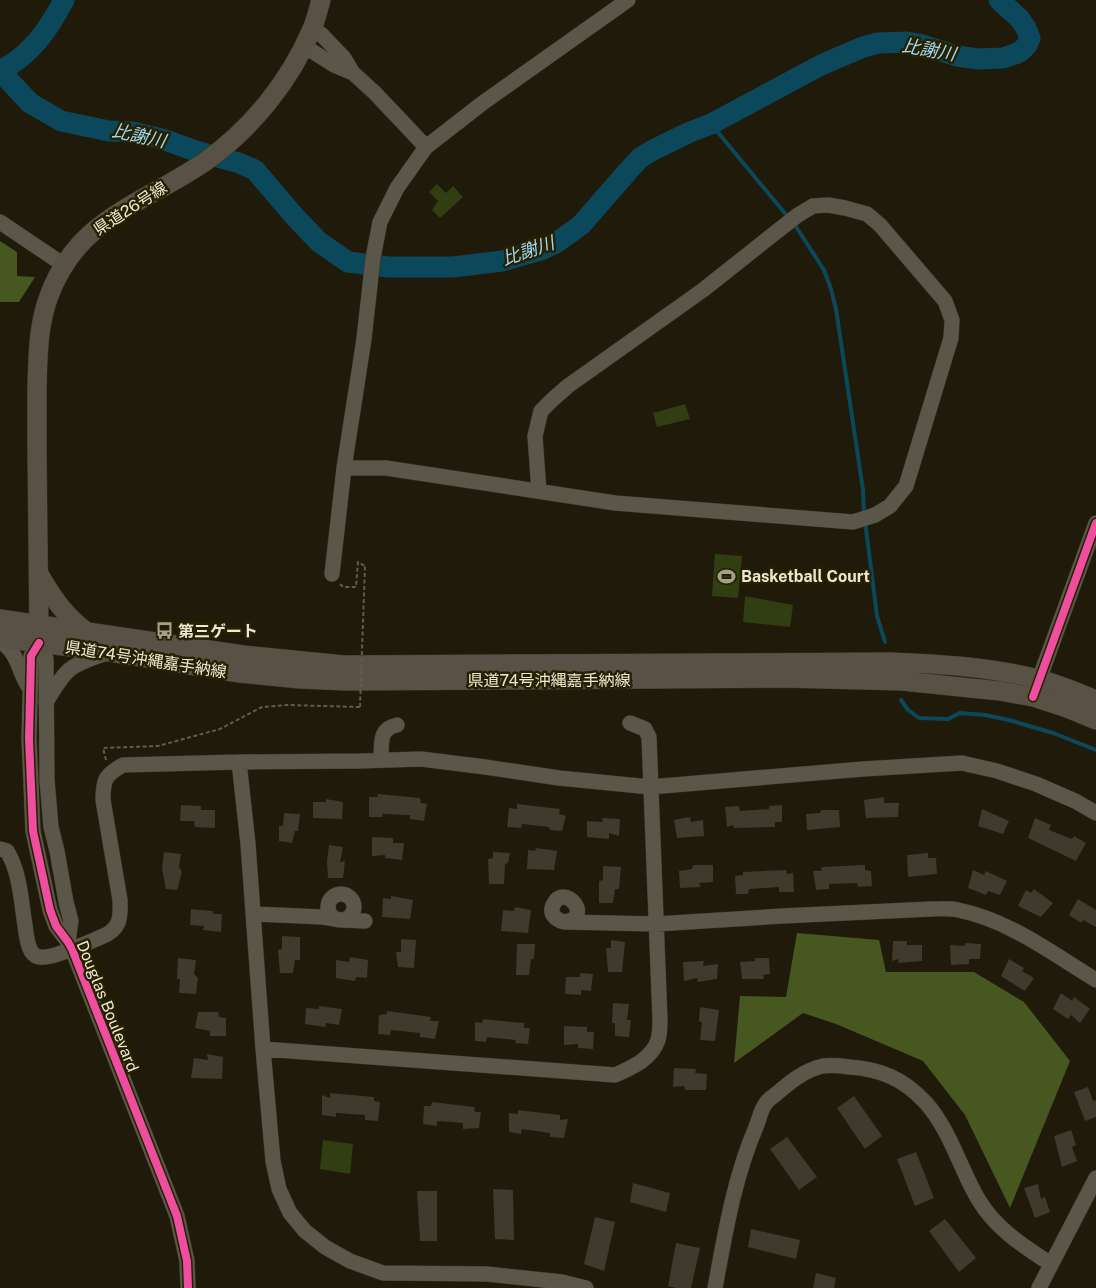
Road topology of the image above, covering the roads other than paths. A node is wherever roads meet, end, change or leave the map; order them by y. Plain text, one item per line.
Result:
1 (321, 0) edge
2 (628, 0) edge
3 (312, 28) junction
4 (304, 46) junction
5 (353, 73) junction
6 (426, 147) junction
7 (0, 222) edge
8 (64, 265) junction
9 (344, 468) junction
10 (539, 491) junction
11 (1096, 523) edge
12 (38, 573) junction
13 (332, 574) road end
14 (0, 619) edge
15 (87, 632) junction
16 (39, 634) junction
17 (0, 639) edge
18 (109, 652) junction
19 (1039, 679) junction
20 (30, 689) junction
21 (1032, 697) junction
22 (1096, 700) edge
23 (46, 702) junction
24 (1096, 720) edge
25 (630, 723) dead end
26 (397, 725) dead end
27 (381, 760) junction
28 (239, 762) junction
29 (650, 787) junction
30 (1096, 813) edge
31 (0, 849) edge
32 (254, 914) junction
33 (365, 921) dead end
34 (564, 922) dead end
35 (656, 924) junction
36 (70, 945) junction
37 (1096, 980) edge
38 (263, 1049) junction
39 (1096, 1178) edge
40 (1051, 1264) junction
41 (188, 1288) edge
42 (586, 1288) edge
43 (715, 1288) edge
44 (1038, 1288) edge

1 - 3 main road, 県道26号線
2 - 6 street
3 - 4 main road, 県道26号線
3 - 5 street
4 - 5 street
4 - 8 main road, 県道26号線
5 - 6 street
6 - 9 street
7 - 8 street
8 - 12 main road, 県道26号線
9 - 10 street
9 - 13 street
10 - 10 street
11 - 19 street
12 - 15 main road
12 - 16 main road, 県道26号線
14 - 16 main road
15 - 16 main road, 県道74号沖縄嘉手納線
15 - 19 main road, 県道74号沖縄嘉手納線
16 - 17 main road, 県道74号沖縄嘉手納線
16 - 18 main road, 県道74号沖縄嘉手納線
16 - 20 street, Douglas Boulevard
16 - 23 street, Douglas Boulevard
17 - 20 street, Douglas Boulevard
18 - 21 main road, 県道74号沖縄嘉手納線
18 - 23 street
19 - 21 street
19 - 22 main road, 県道74号沖縄嘉手納線
20 - 36 street, Douglas Boulevard
21 - 24 main road, 県道74号沖縄嘉手納線
23 - 36 street, Douglas Boulevard
25 - 29 street
26 - 27 street
27 - 28 street
27 - 29 street
28 - 32 street
28 - 36 street
29 - 30 street
29 - 35 street
31 - 36 street
32 - 33 street
32 - 38 street
34 - 35 street
35 - 37 street
35 - 38 street
36 - 41 street, Douglas Boulevard
38 - 42 street
39 - 40 street
40 - 43 street
40 - 44 street

